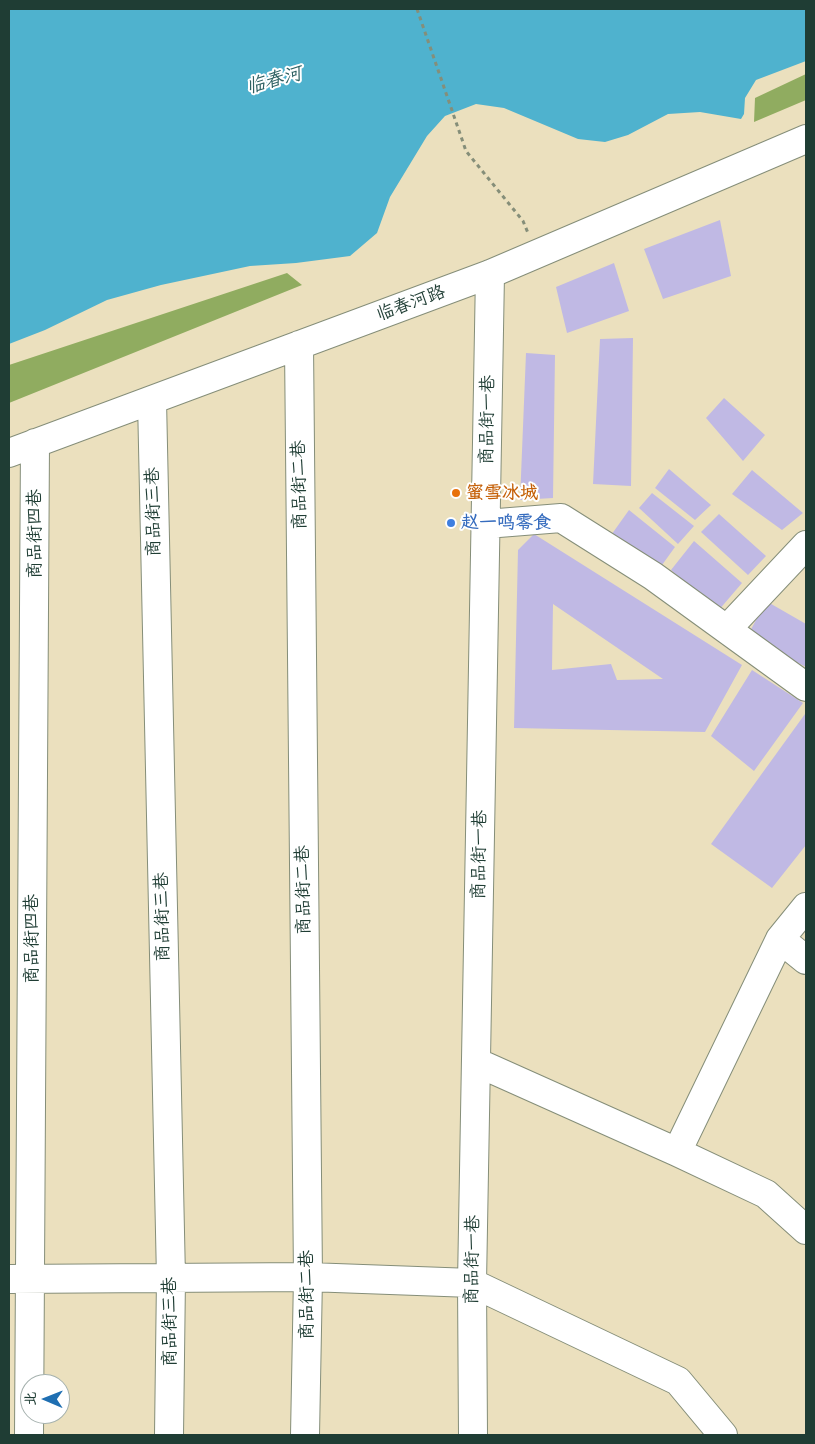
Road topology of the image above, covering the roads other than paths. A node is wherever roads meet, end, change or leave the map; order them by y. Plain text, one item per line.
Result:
1 (806, 139) edge
2 (490, 274) junction
3 (299, 345) junction
4 (152, 400) junction
5 (35, 443) junction
6 (9, 453) edge
7 (486, 524) junction
8 (806, 545) edge
9 (727, 629) junction
10 (806, 687) edge
11 (806, 907) edge
12 (780, 939) junction
13 (806, 960) edge
14 (476, 1062) junction
15 (677, 1152) junction
16 (806, 1230) edge
17 (308, 1277) junction
18 (171, 1278) junction
19 (20, 1279) edge
20 (472, 1283) junction
21 (29, 1435) edge
22 (169, 1435) edge
23 (305, 1435) edge
24 (473, 1435) edge
25 (723, 1435) edge

1 - 2 street, 临春河路
2 - 3 street, 临春河路
2 - 7 street, 商品街一巷
3 - 4 street, 临春河路
3 - 17 street, 商品街二巷
4 - 5 street, 临春河路
4 - 18 street, 商品街三巷
5 - 6 street, 临春河路
5 - 19 street, 商品街四巷
7 - 9 street
7 - 14 street, 商品街一巷
8 - 9 street
9 - 10 street
11 - 12 street
12 - 13 street
12 - 15 street
14 - 15 street
14 - 20 street, 商品街一巷
15 - 16 street
17 - 18 street
17 - 20 street
17 - 23 street, 商品街二巷
18 - 19 street
18 - 22 street, 商品街三巷
19 - 21 street, 商品街四巷
20 - 24 street, 商品街一巷
20 - 25 street

